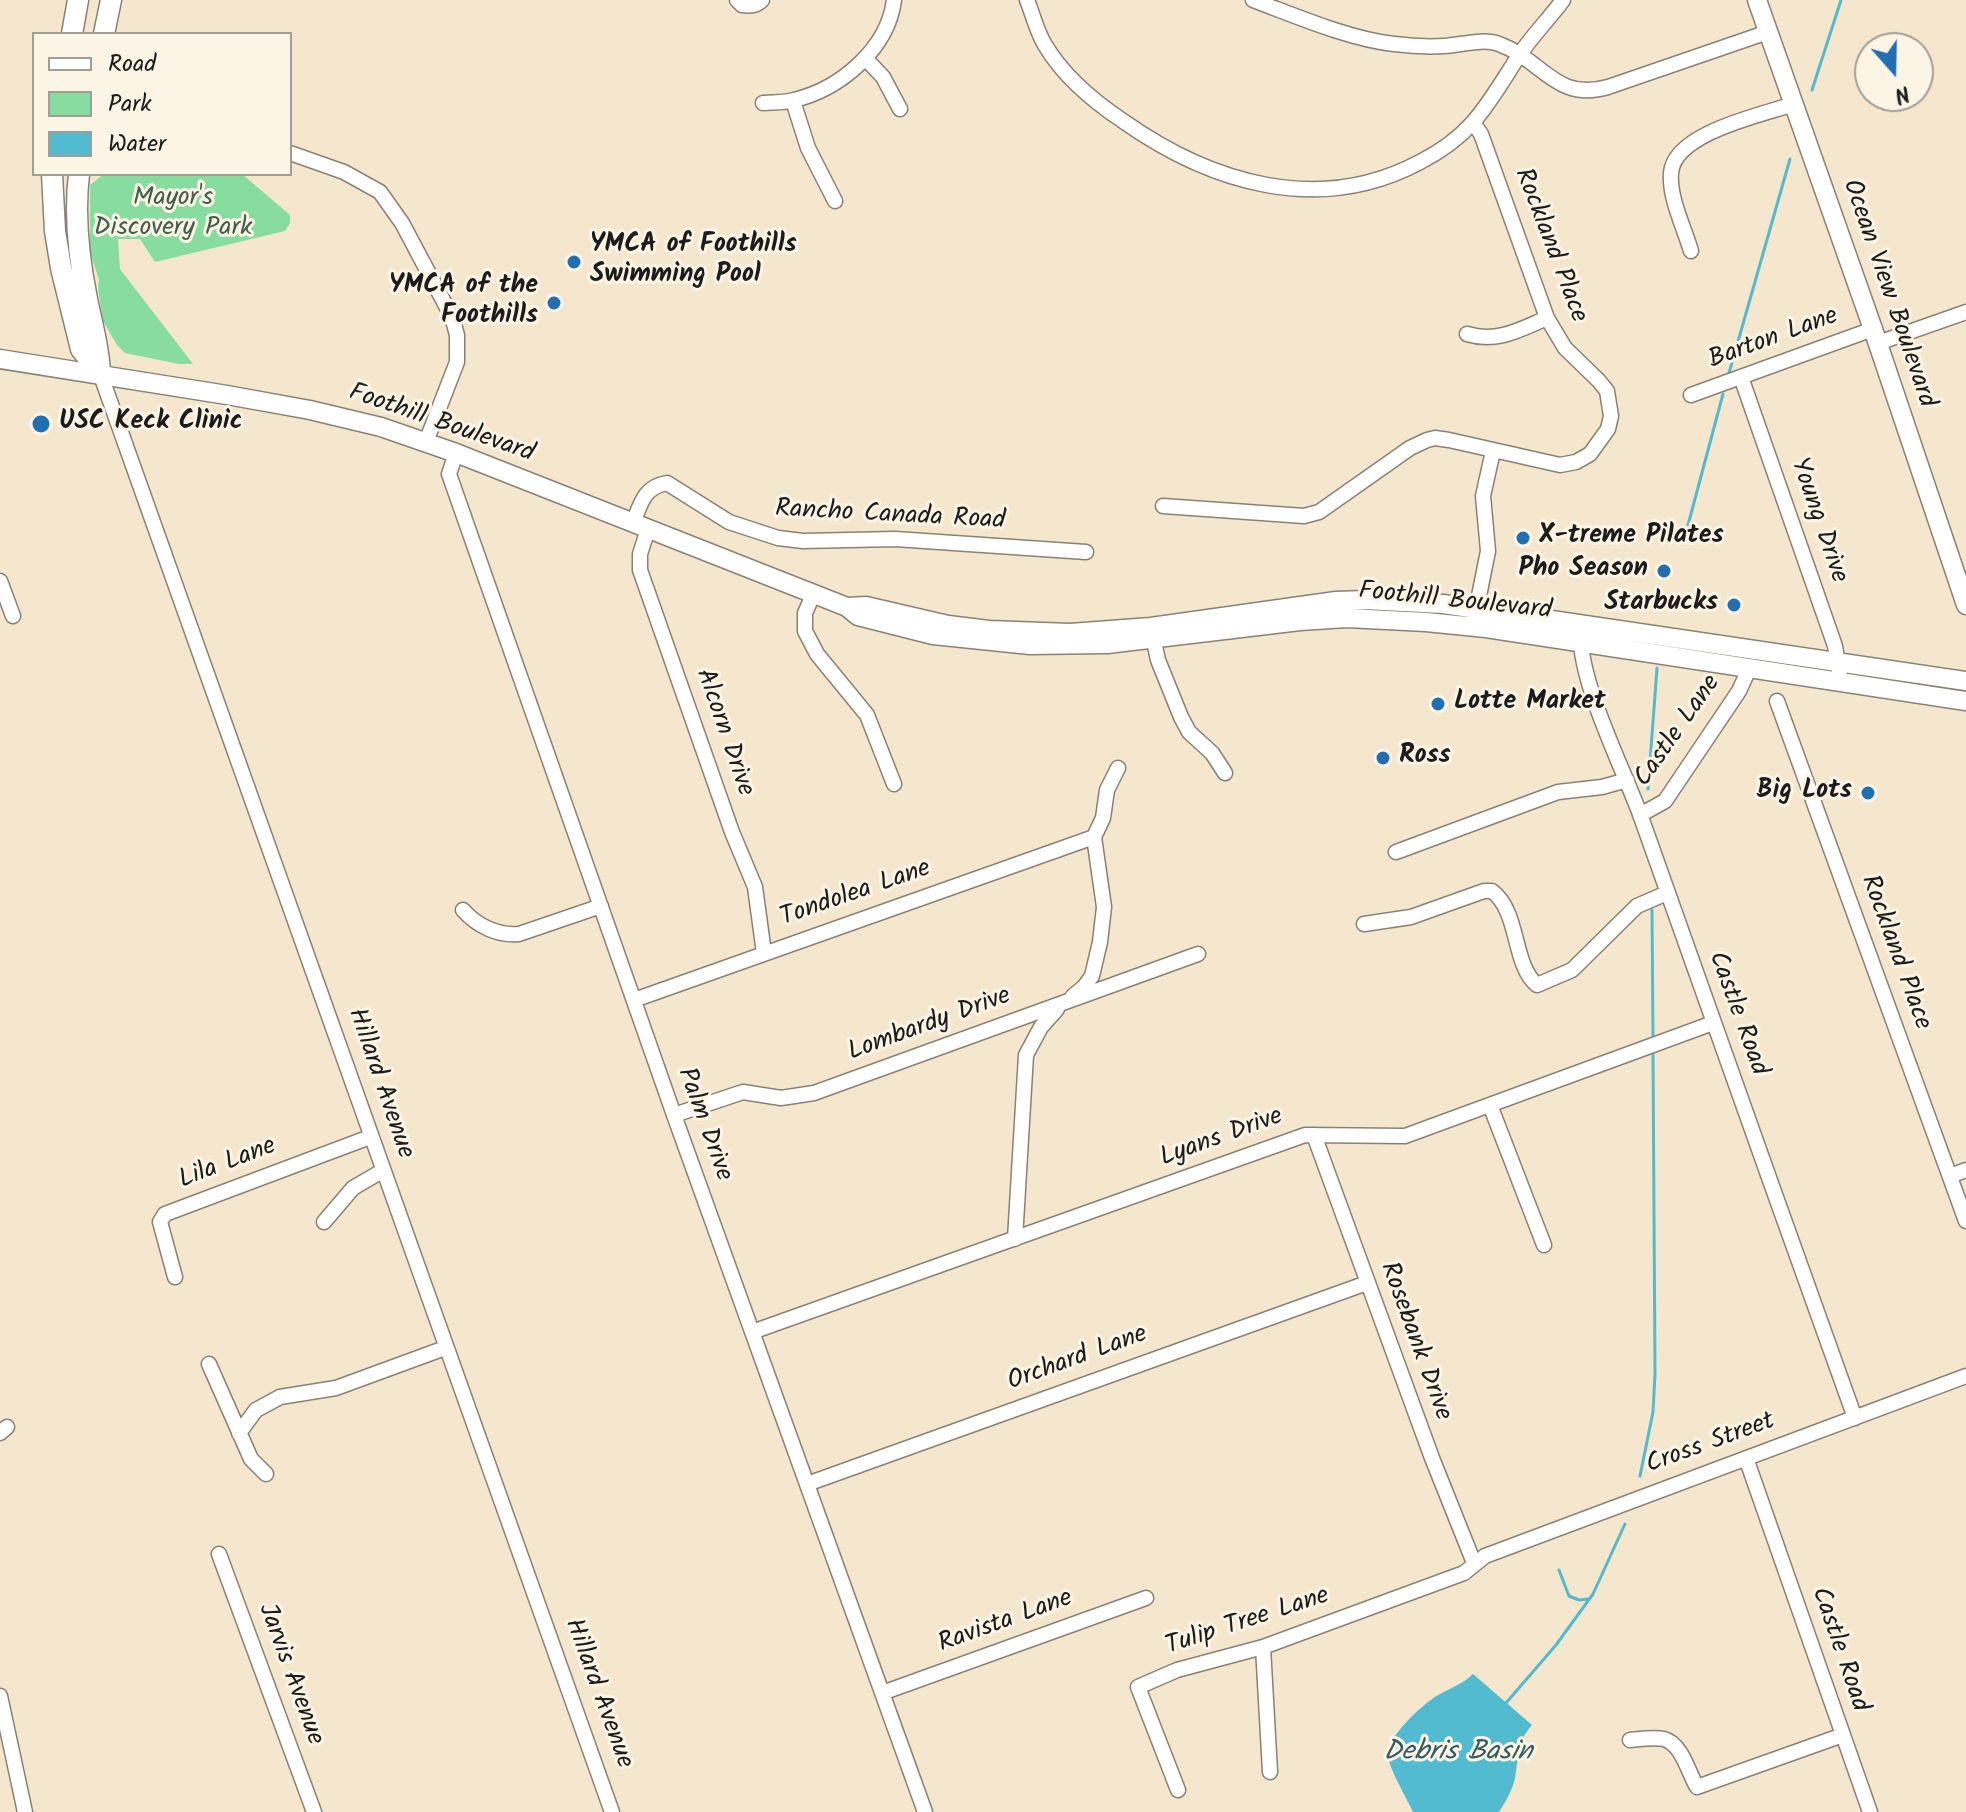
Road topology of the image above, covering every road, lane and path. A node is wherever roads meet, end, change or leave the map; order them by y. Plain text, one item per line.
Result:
1 (78, 0) edge
2 (111, 0) edge
3 (762, 0) edge
4 (894, 0) edge
5 (1027, 0) edge
6 (1253, 0) edge
7 (1563, 0) edge
8 (1757, 0) edge
9 (740, 3) edge
10 (72, 32) edge
11 (104, 32) edge
12 (1768, 32) junction
13 (1518, 56) junction
14 (865, 58) junction
15 (793, 101) junction
16 (763, 103) dead end
17 (1794, 104) junction
18 (900, 109) dead end
19 (1474, 124) junction
20 (292, 154) edge
21 (52, 176) edge
22 (79, 176) edge
23 (835, 201) dead end
24 (1691, 251) dead end
25 (1966, 312) edge
26 (1547, 318) junction
27 (1467, 334) dead end
28 (1875, 336) junction
29 (0, 359) edge
30 (100, 373) junction
31 (1741, 377) junction
32 (1691, 395) dead end
33 (426, 442) junction
34 (1493, 451) junction
35 (456, 453) junction
36 (1163, 506) dead end
37 (640, 526) junction
38 (1086, 552) dead end
39 (0, 581) edge
40 (813, 595) junction
41 (1966, 602) edge
42 (13, 616) dead end
43 (1475, 618) junction
44 (1152, 633) junction
45 (1581, 634) junction
46 (1840, 662) junction
47 (1749, 669) junction
48 (1966, 681) edge
49 (1841, 683) junction
50 (1777, 701) dead end
51 (1966, 701) edge
52 (1118, 768) dead end
53 (1225, 773) dead end
54 (1627, 780) junction
55 (894, 784) dead end
56 (1640, 815) junction
57 (1094, 837) junction
58 (1396, 852) dead end
59 (1667, 893) junction
60 (601, 906) junction
61 (463, 910) dead end
62 (1364, 924) dead end
63 (764, 953) junction
64 (1198, 954) dead end
65 (634, 1000) junction
66 (1062, 1005) junction
67 (1713, 1023) junction
68 (1490, 1105) junction
69 (674, 1115) junction
70 (1314, 1135) junction
71 (370, 1137) junction
72 (1966, 1170) edge
73 (382, 1171) junction
74 (1950, 1176) junction
75 (1966, 1221) edge
76 (324, 1222) dead end
77 (1015, 1239) junction
78 (1544, 1245) dead end
79 (175, 1277) dead end
80 (1367, 1283) junction
81 (752, 1332) junction
82 (445, 1348) junction
83 (209, 1364) dead end
84 (1966, 1376) edge
85 (1855, 1418) junction
86 (239, 1433) junction
87 (1746, 1458) junction
88 (266, 1474) dead end
89 (807, 1484) junction
90 (219, 1554) dead end
91 (1474, 1563) junction
92 (1146, 1598) dead end
93 (1263, 1647) junction
94 (882, 1693) junction
95 (0, 1696) edge
96 (1843, 1735) junction
97 (1630, 1740) dead end
98 (1270, 1772) dead end
99 (1178, 1790) dead end
100 (25, 1812) edge
101 (314, 1812) edge
102 (612, 1812) edge
103 (925, 1812) edge
104 (1870, 1812) edge

1 - 10 highway
2 - 11 highway
3 - 9 street
4 - 14 street
5 - 19 street
6 - 13 street
7 - 13 street
8 - 12 main road, Ocean View Boulevard
12 - 13 street
12 - 17 main road, Ocean View Boulevard
13 - 19 street
14 - 15 street
14 - 18 street
15 - 16 street
15 - 23 street
17 - 24 street
17 - 28 main road, Ocean View Boulevard
19 - 26 street, Rockland Place
20 - 33 street
21 - 30 highway, Hillard Avenue
22 - 30 highway, Hillard Avenue
25 - 28 street, Barton Lane
26 - 27 street
26 - 34 street, Rockland Place
28 - 31 street, Barton Lane
28 - 41 main road, Ocean View Boulevard
29 - 30 main road, Foothill Boulevard
30 - 33 main road, Foothill Boulevard
30 - 71 street, Hillard Avenue
31 - 32 street, Barton Lane
31 - 46 street, Young Drive
33 - 35 main road, Foothill Boulevard
34 - 36 street, Rockland Place
34 - 43 street
35 - 37 main road, Foothill Boulevard
35 - 60 street, Palm Drive
37 - 38 street, Rancho Canada Road
37 - 40 main road, Foothill Boulevard
37 - 63 street, Alcorn Drive
39 - 42 street
40 - 44 main road, Foothill Boulevard
40 - 55 street
43 - 44 main road, Foothill Boulevard
43 - 45 main road, Foothill Boulevard
44 - 53 street
45 - 46 main road, Foothill Boulevard
45 - 47 main road, Foothill Boulevard
45 - 54 street, Castle Road
46 - 48 main road, Foothill Boulevard
46 - 49 street, Young Drive
47 - 49 main road, Foothill Boulevard
47 - 56 street, Castle Lane
49 - 51 main road, Foothill Boulevard
50 - 74 street, Rockland Place
52 - 57 street
54 - 56 street, Castle Road
54 - 58 street
56 - 59 street, Castle Road
57 - 63 street, Tondolea Lane
57 - 66 street
59 - 62 street
59 - 67 street, Castle Road
60 - 61 street
60 - 65 street, Palm Drive
63 - 65 street, Tondolea Lane
64 - 66 street, Lombardy Drive
65 - 69 street, Palm Drive
66 - 69 street, Lombardy Drive
66 - 77 street
67 - 68 street, Lyans Drive
67 - 85 street, Castle Road
68 - 70 street, Lyans Drive
68 - 78 street
69 - 81 street, Palm Drive
70 - 77 street, Lyans Drive
70 - 80 street, Rosebank Drive
71 - 73 street, Hillard Avenue
71 - 79 street, Lila Lane
72 - 74 street
73 - 76 street
73 - 82 street, Hillard Avenue
74 - 75 street, Rockland Place
77 - 81 street, Lyans Drive
80 - 89 street, Orchard Lane
80 - 91 street, Rosebank Drive
81 - 89 street, Palm Drive
82 - 86 street
82 - 102 street, Hillard Avenue
83 - 86 street
84 - 85 street, Cross Street
85 - 87 street, Cross Street
86 - 88 street
87 - 91 street, Cross Street
87 - 96 street, Castle Road
89 - 94 street, Palm Drive
90 - 101 street, Jarvis Avenue
91 - 93 street, Tulip Tree Lane
92 - 94 street, Ravista Lane
93 - 98 street
93 - 99 street, Tulip Tree Lane
94 - 103 street, Palm Drive
95 - 100 street
96 - 97 street
96 - 104 street, Castle Road

